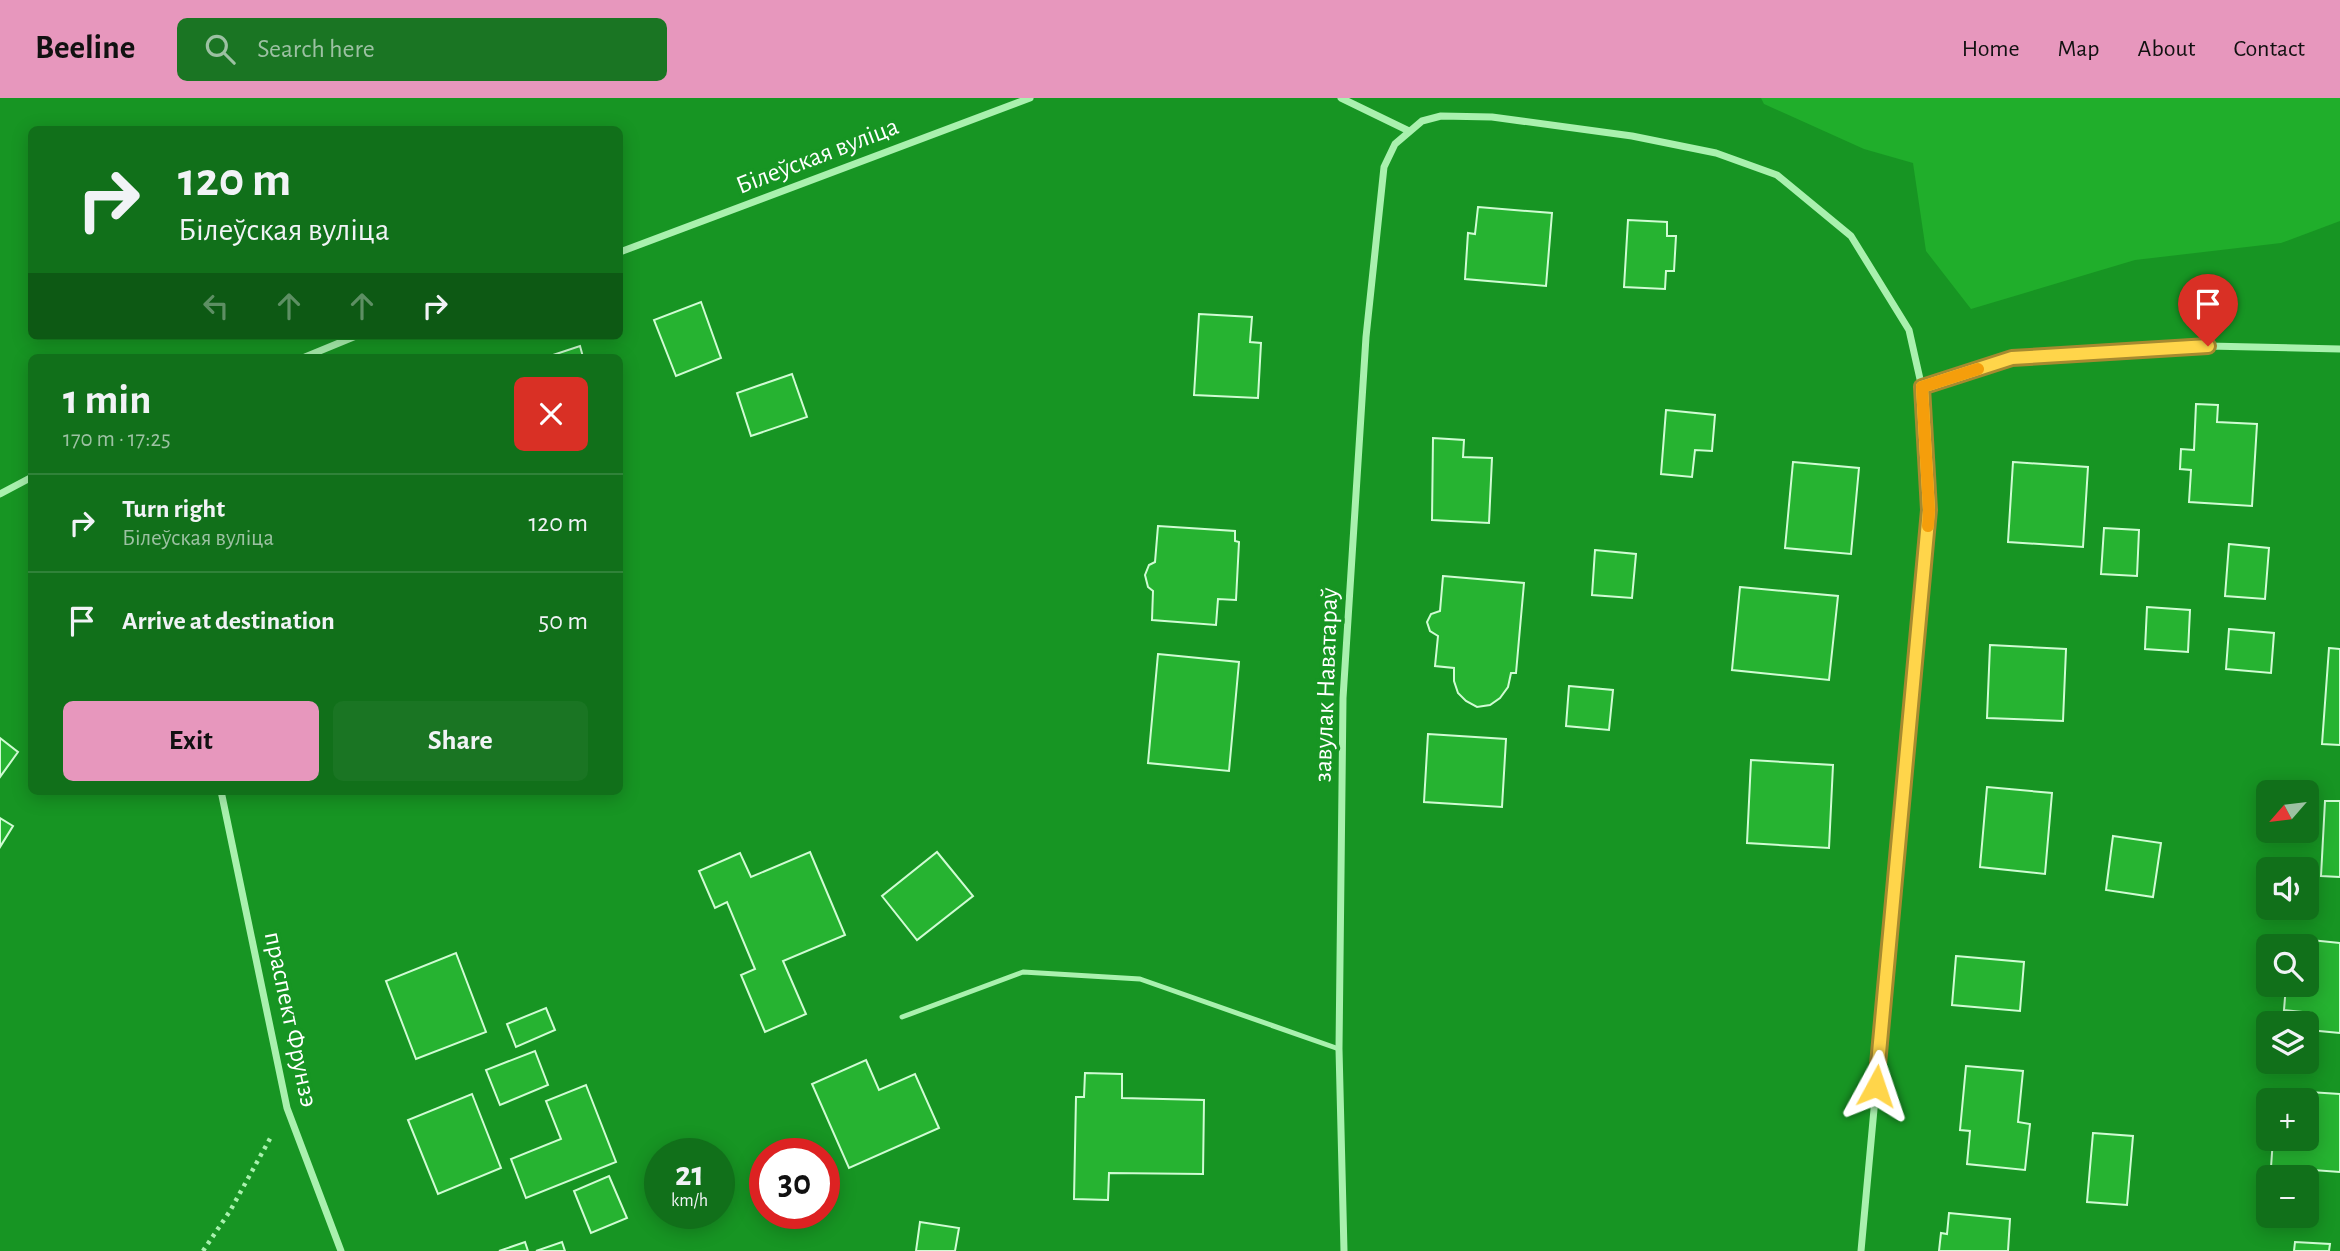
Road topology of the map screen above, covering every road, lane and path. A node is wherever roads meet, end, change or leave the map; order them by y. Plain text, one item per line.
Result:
1 (1030, 98) edge
2 (1341, 98) edge
3 (1409, 131) junction
4 (623, 251) edge
5 (346, 340) edge
6 (2340, 349) edge
7 (312, 354) edge
8 (1922, 387) junction
9 (28, 479) edge
10 (0, 494) edge
11 (222, 795) edge
12 (902, 1017) dead end
13 (1339, 1049) junction
14 (288, 1108) junction
15 (203, 1251) edge
16 (341, 1251) edge
17 (1344, 1251) edge
18 (1861, 1251) edge

1 - 4 street, Білеўская вуліца
2 - 3 street
3 - 8 street
3 - 13 street, завулак Наватараў
5 - 7 street
6 - 8 street
8 - 18 street
9 - 10 street
11 - 14 street, праспект Фрунзэ
12 - 13 lane
13 - 17 street, завулак Наватараў
14 - 15 path
14 - 16 street, праспект Фрунзэ

